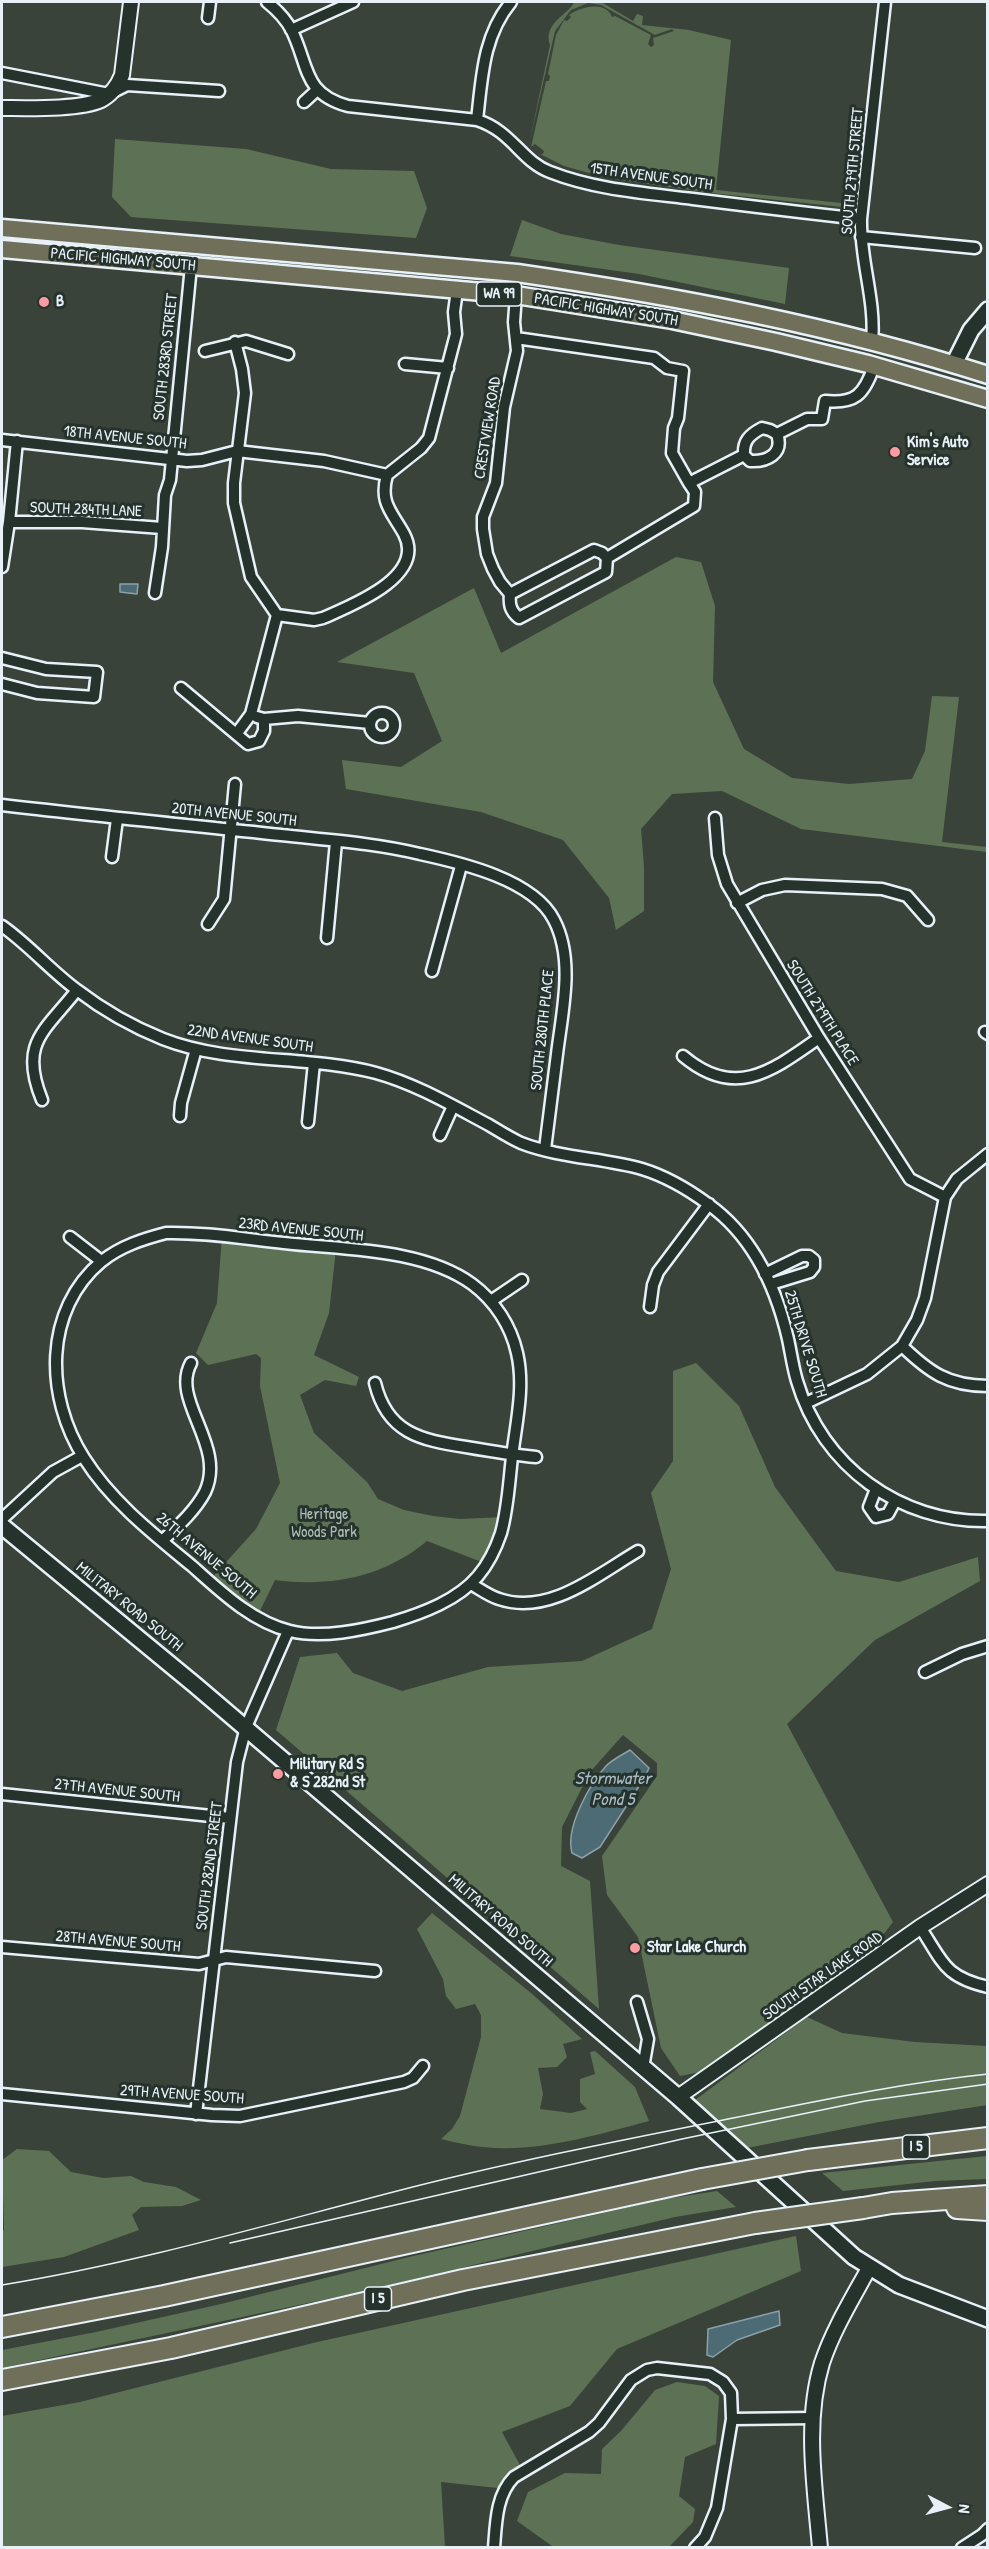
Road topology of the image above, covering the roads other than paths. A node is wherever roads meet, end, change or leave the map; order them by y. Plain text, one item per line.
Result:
1 (131, 2) edge
2 (210, 2) edge
3 (267, 2) edge
4 (353, 2) edge
5 (511, 2) edge
6 (885, 2) edge
7 (208, 18) dead end
8 (291, 30) junction
9 (2, 73) edge
10 (317, 90) junction
11 (219, 91) dead end
12 (110, 94) junction
13 (304, 102) dead end
14 (2, 108) edge
15 (477, 120) junction
16 (861, 219) junction
17 (2, 228) edge
18 (861, 237) junction
19 (975, 248) dead end
20 (2, 249) edge
21 (268, 251) junction
22 (191, 266) junction
23 (457, 290) junction
24 (643, 292) junction
25 (516, 296) junction
26 (987, 310) edge
27 (725, 331) junction
28 (516, 338) junction
29 (235, 342) junction
30 (872, 342) junction
31 (205, 351) dead end
32 (288, 354) dead end
33 (405, 363) dead end
34 (954, 364) junction
35 (874, 366) junction
36 (448, 368) junction
37 (987, 375) edge
38 (987, 399) edge
39 (777, 434) junction
40 (2, 440) edge
41 (17, 441) junction
42 (237, 451) junction
43 (744, 455) junction
44 (171, 459) junction
45 (387, 475) junction
46 (688, 483) junction
47 (9, 522) junction
48 (162, 528) junction
49 (607, 558) junction
50 (2, 567) edge
51 (155, 593) dead end
52 (510, 594) junction
53 (277, 615) junction
54 (2, 658) edge
55 (2, 684) edge
56 (181, 688) dead end
57 (251, 714) junction
58 (264, 720) junction
59 (370, 723) dead end
60 (237, 733) junction
61 (235, 784) dead end
62 (2, 806) edge
63 (715, 818) dead end
64 (117, 819) junction
65 (231, 830) junction
66 (336, 842) junction
67 (112, 857) dead end
68 (461, 866) junction
69 (737, 903) junction
70 (928, 920) dead end
71 (208, 924) dead end
72 (2, 926) edge
73 (327, 938) dead end
74 (432, 971) dead end
75 (77, 990) junction
76 (819, 1038) junction
77 (196, 1049) junction
78 (683, 1056) dead end
79 (314, 1063) junction
80 (42, 1100) dead end
81 (453, 1106) junction
82 (180, 1116) dead end
83 (308, 1122) dead end
84 (440, 1135) dead end
85 (545, 1149) junction
86 (987, 1154) edge
87 (945, 1197) junction
88 (709, 1204) junction
89 (70, 1237) dead end
90 (101, 1262) junction
91 (522, 1280) dead end
92 (491, 1301) junction
93 (650, 1307) dead end
94 (902, 1346) junction
95 (191, 1363) dead end
96 (375, 1383) dead end
97 (987, 1386) edge
98 (806, 1403) junction
99 (512, 1455) junction
100 (82, 1456) junction
101 (536, 1457) dead end
102 (876, 1489) junction
103 (894, 1501) junction
104 (2, 1519) edge
105 (987, 1521) edge
106 (2, 1526) edge
107 (162, 1541) junction
108 (638, 1551) dead end
109 (471, 1584) junction
110 (288, 1631) junction
111 (987, 1646) edge
112 (925, 1672) dead end
113 (246, 1727) junction
114 (2, 1794) edge
115 (230, 1818) junction
116 (987, 1884) edge
117 (920, 1927) junction
118 (2, 1947) edge
119 (214, 1961) junction
120 (375, 1971) dead end
121 (987, 1987) edge
122 (637, 2002) dead end
123 (423, 2066) dead end
124 (643, 2068) junction
125 (2, 2094) edge
126 (678, 2097) junction
127 (196, 2114) junction
128 (987, 2138) edge
129 (987, 2196) edge
130 (892, 2203) junction
131 (987, 2210) edge
132 (869, 2268) junction
133 (987, 2319) edge
134 (2, 2327) edge
135 (2, 2380) edge
136 (813, 2418) junction
137 (732, 2419) junction
138 (987, 2529) edge
139 (494, 2547) edge
140 (695, 2547) edge
141 (820, 2547) edge
142 (962, 2547) edge

1 - 12 street
2 - 7 street
3 - 8 street
4 - 8 street
5 - 15 street
6 - 16 street, SOUTH 279TH STREET
8 - 10 street
9 - 12 street
10 - 13 street
10 - 15 street, 15TH AVENUE SOUTH
11 - 12 street
12 - 14 street
15 - 16 street, 15TH AVENUE SOUTH
16 - 18 street, SOUTH 279TH STREET
17 - 21 main road, PACIFIC HIGHWAY SOUTH / WA 99
18 - 19 street
18 - 30 street, SOUTH 279TH STREET
20 - 22 main road, PACIFIC HIGHWAY SOUTH / WA 99
21 - 22 main road
21 - 24 main road, PACIFIC HIGHWAY SOUTH / WA 99
22 - 23 main road, PACIFIC HIGHWAY SOUTH / WA 99
22 - 44 street, SOUTH 283RD STREET
23 - 25 main road, PACIFIC HIGHWAY SOUTH / WA 99
23 - 36 street
24 - 25 main road
24 - 30 main road, PACIFIC HIGHWAY SOUTH / WA 99
25 - 27 main road, PACIFIC HIGHWAY SOUTH / WA 99
25 - 28 street, CRESTVIEW ROAD
26 - 34 main road
27 - 34 main road
27 - 35 main road, PACIFIC HIGHWAY SOUTH / WA 99
28 - 46 street
28 - 52 street, CRESTVIEW ROAD
29 - 31 street
29 - 32 street
29 - 42 street
30 - 34 main road, PACIFIC HIGHWAY SOUTH / WA 99
33 - 36 street
34 - 37 main road, PACIFIC HIGHWAY SOUTH / WA 99
35 - 38 main road, PACIFIC HIGHWAY SOUTH / WA 99
35 - 39 street
36 - 45 street
39 - 43 street
39 - 43 street
40 - 41 street, 18TH AVENUE SOUTH
41 - 44 street, 18TH AVENUE SOUTH
41 - 47 street, SOUTH 284TH LANE
42 - 44 street, 18TH AVENUE SOUTH
42 - 45 street, 18TH AVENUE SOUTH
42 - 53 street
43 - 46 street
44 - 48 street, SOUTH 283RD STREET
45 - 53 street
46 - 49 street, CRESTVIEW ROAD
47 - 48 street, SOUTH 284TH LANE
47 - 50 street, SOUTH 284TH LANE
48 - 51 street, SOUTH 283RD STREET
49 - 52 street
49 - 52 street, CRESTVIEW ROAD
53 - 57 street
54 - 55 street
56 - 60 street
57 - 58 street
57 - 60 street
58 - 59 street
58 - 60 street
61 - 65 street
62 - 64 street, 20TH AVENUE SOUTH
63 - 69 street, SOUTH 279TH PLACE
64 - 65 street, 20TH AVENUE SOUTH
64 - 67 street
65 - 66 street, 20TH AVENUE SOUTH
65 - 71 street
66 - 68 street, 20TH AVENUE SOUTH
66 - 73 street
68 - 74 street
68 - 85 street, SOUTH 280TH PLACE
69 - 70 street
69 - 76 street, SOUTH 279TH PLACE
72 - 75 street, 22ND AVENUE SOUTH
75 - 77 street, 22ND AVENUE SOUTH
75 - 80 street
76 - 78 street
76 - 87 street, SOUTH 279TH PLACE
77 - 79 street, 22ND AVENUE SOUTH
77 - 82 street
79 - 81 street, 22ND AVENUE SOUTH
79 - 83 street
81 - 84 street
81 - 85 street, 22ND AVENUE SOUTH
85 - 88 street, 22ND AVENUE SOUTH
86 - 87 street
87 - 94 street
88 - 93 street
88 - 98 street, 25TH DRIVE SOUTH
89 - 90 street
90 - 92 street, 23RD AVENUE SOUTH
90 - 100 street, 23RD AVENUE SOUTH
91 - 92 street
92 - 99 street
94 - 97 street
94 - 98 street
95 - 107 street
96 - 99 street
98 - 102 street, 25TH DRIVE SOUTH
99 - 101 street
99 - 109 street
100 - 104 street
100 - 107 street, 26TH AVENUE SOUTH
102 - 103 street, 25TH DRIVE SOUTH
102 - 103 street
103 - 105 street, 25TH DRIVE SOUTH
106 - 113 main road, MILITARY ROAD SOUTH
107 - 110 street, 26TH AVENUE SOUTH
108 - 109 street
109 - 110 street, 26TH AVENUE SOUTH
110 - 113 street, SOUTH 282ND STREET
111 - 112 street
113 - 115 street, SOUTH 282ND STREET
113 - 124 main road, MILITARY ROAD SOUTH
114 - 115 street, 27TH AVENUE SOUTH
115 - 119 street, SOUTH 282ND STREET
116 - 117 street, SOUTH STAR LAKE ROAD
117 - 121 street
117 - 126 street, SOUTH STAR LAKE ROAD
118 - 119 street, 28TH AVENUE SOUTH
119 - 120 street, 28TH AVENUE SOUTH
119 - 127 street, SOUTH 282ND STREET
122 - 124 street
123 - 127 street, 29TH AVENUE SOUTH
124 - 126 main road, MILITARY ROAD SOUTH
125 - 127 street, 29TH AVENUE SOUTH
126 - 132 main road, MILITARY ROAD SOUTH
128 - 134 highway, I 5, bridge
129 - 130 highway, I 5
130 - 131 highway
130 - 135 highway, I 5, bridge
132 - 133 main road, MILITARY ROAD SOUTH
132 - 136 street
136 - 137 street
136 - 141 street
137 - 139 street
137 - 140 street
138 - 142 street

